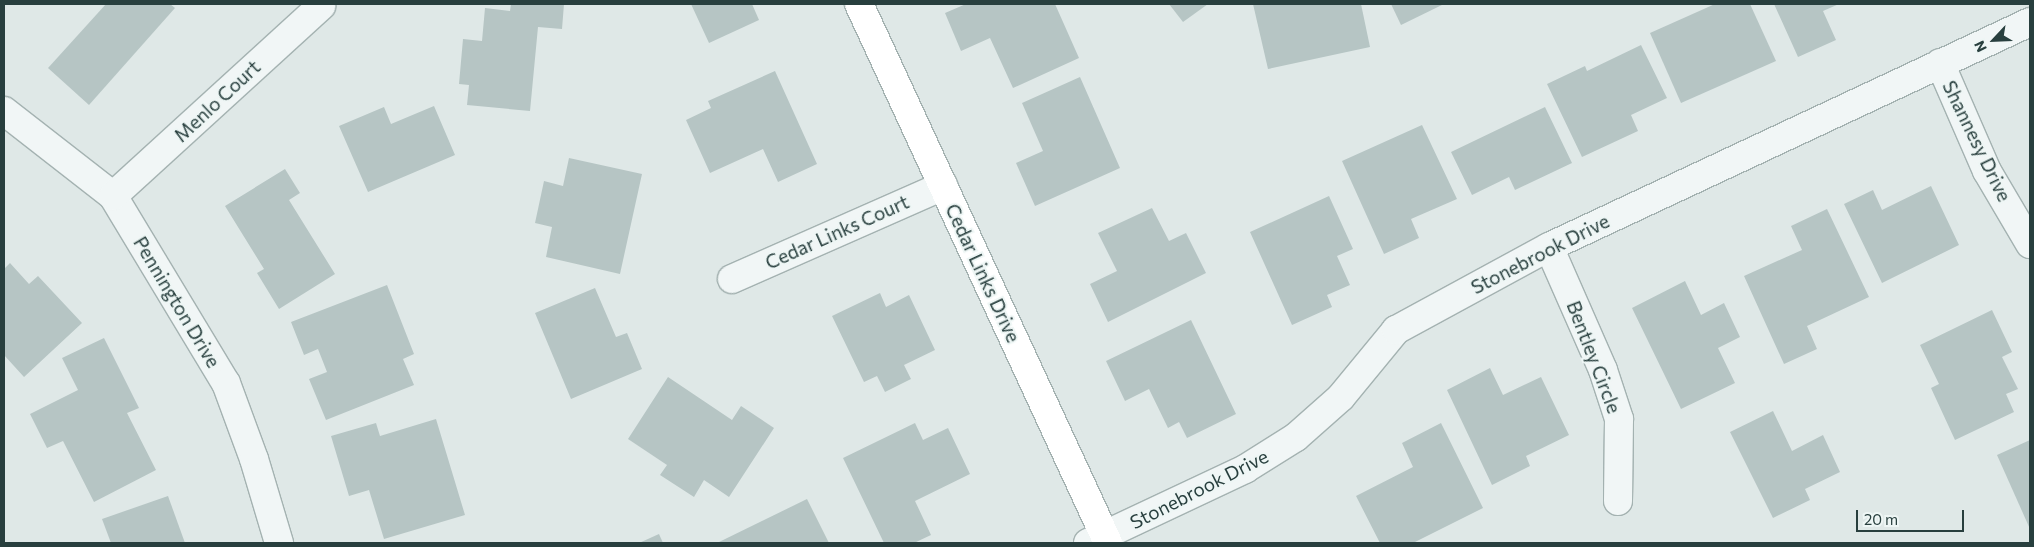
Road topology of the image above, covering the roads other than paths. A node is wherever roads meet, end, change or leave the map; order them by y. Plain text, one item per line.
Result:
1 (859, 4) edge
2 (321, 6) dead end
3 (2030, 22) edge
4 (1940, 63) junction
5 (4, 110) edge
6 (943, 186) junction
7 (113, 196) junction
8 (2030, 244) edge
9 (1549, 247) junction
10 (732, 279) dead end
11 (1618, 501) dead end
12 (1100, 541) edge
13 (278, 543) edge

1 - 6 street, Cedar Links Drive
2 - 7 street, Menlo Court
3 - 4 street, Stonebrook Drive
4 - 8 street, Shannesy Drive
4 - 9 street, Stonebrook Drive
5 - 7 street, Pennington Drive
6 - 10 street, Cedar Links Court
6 - 12 street, Cedar Links Drive
7 - 13 street, Pennington Drive
9 - 11 street, Bentley Circle
9 - 12 street, Stonebrook Drive

